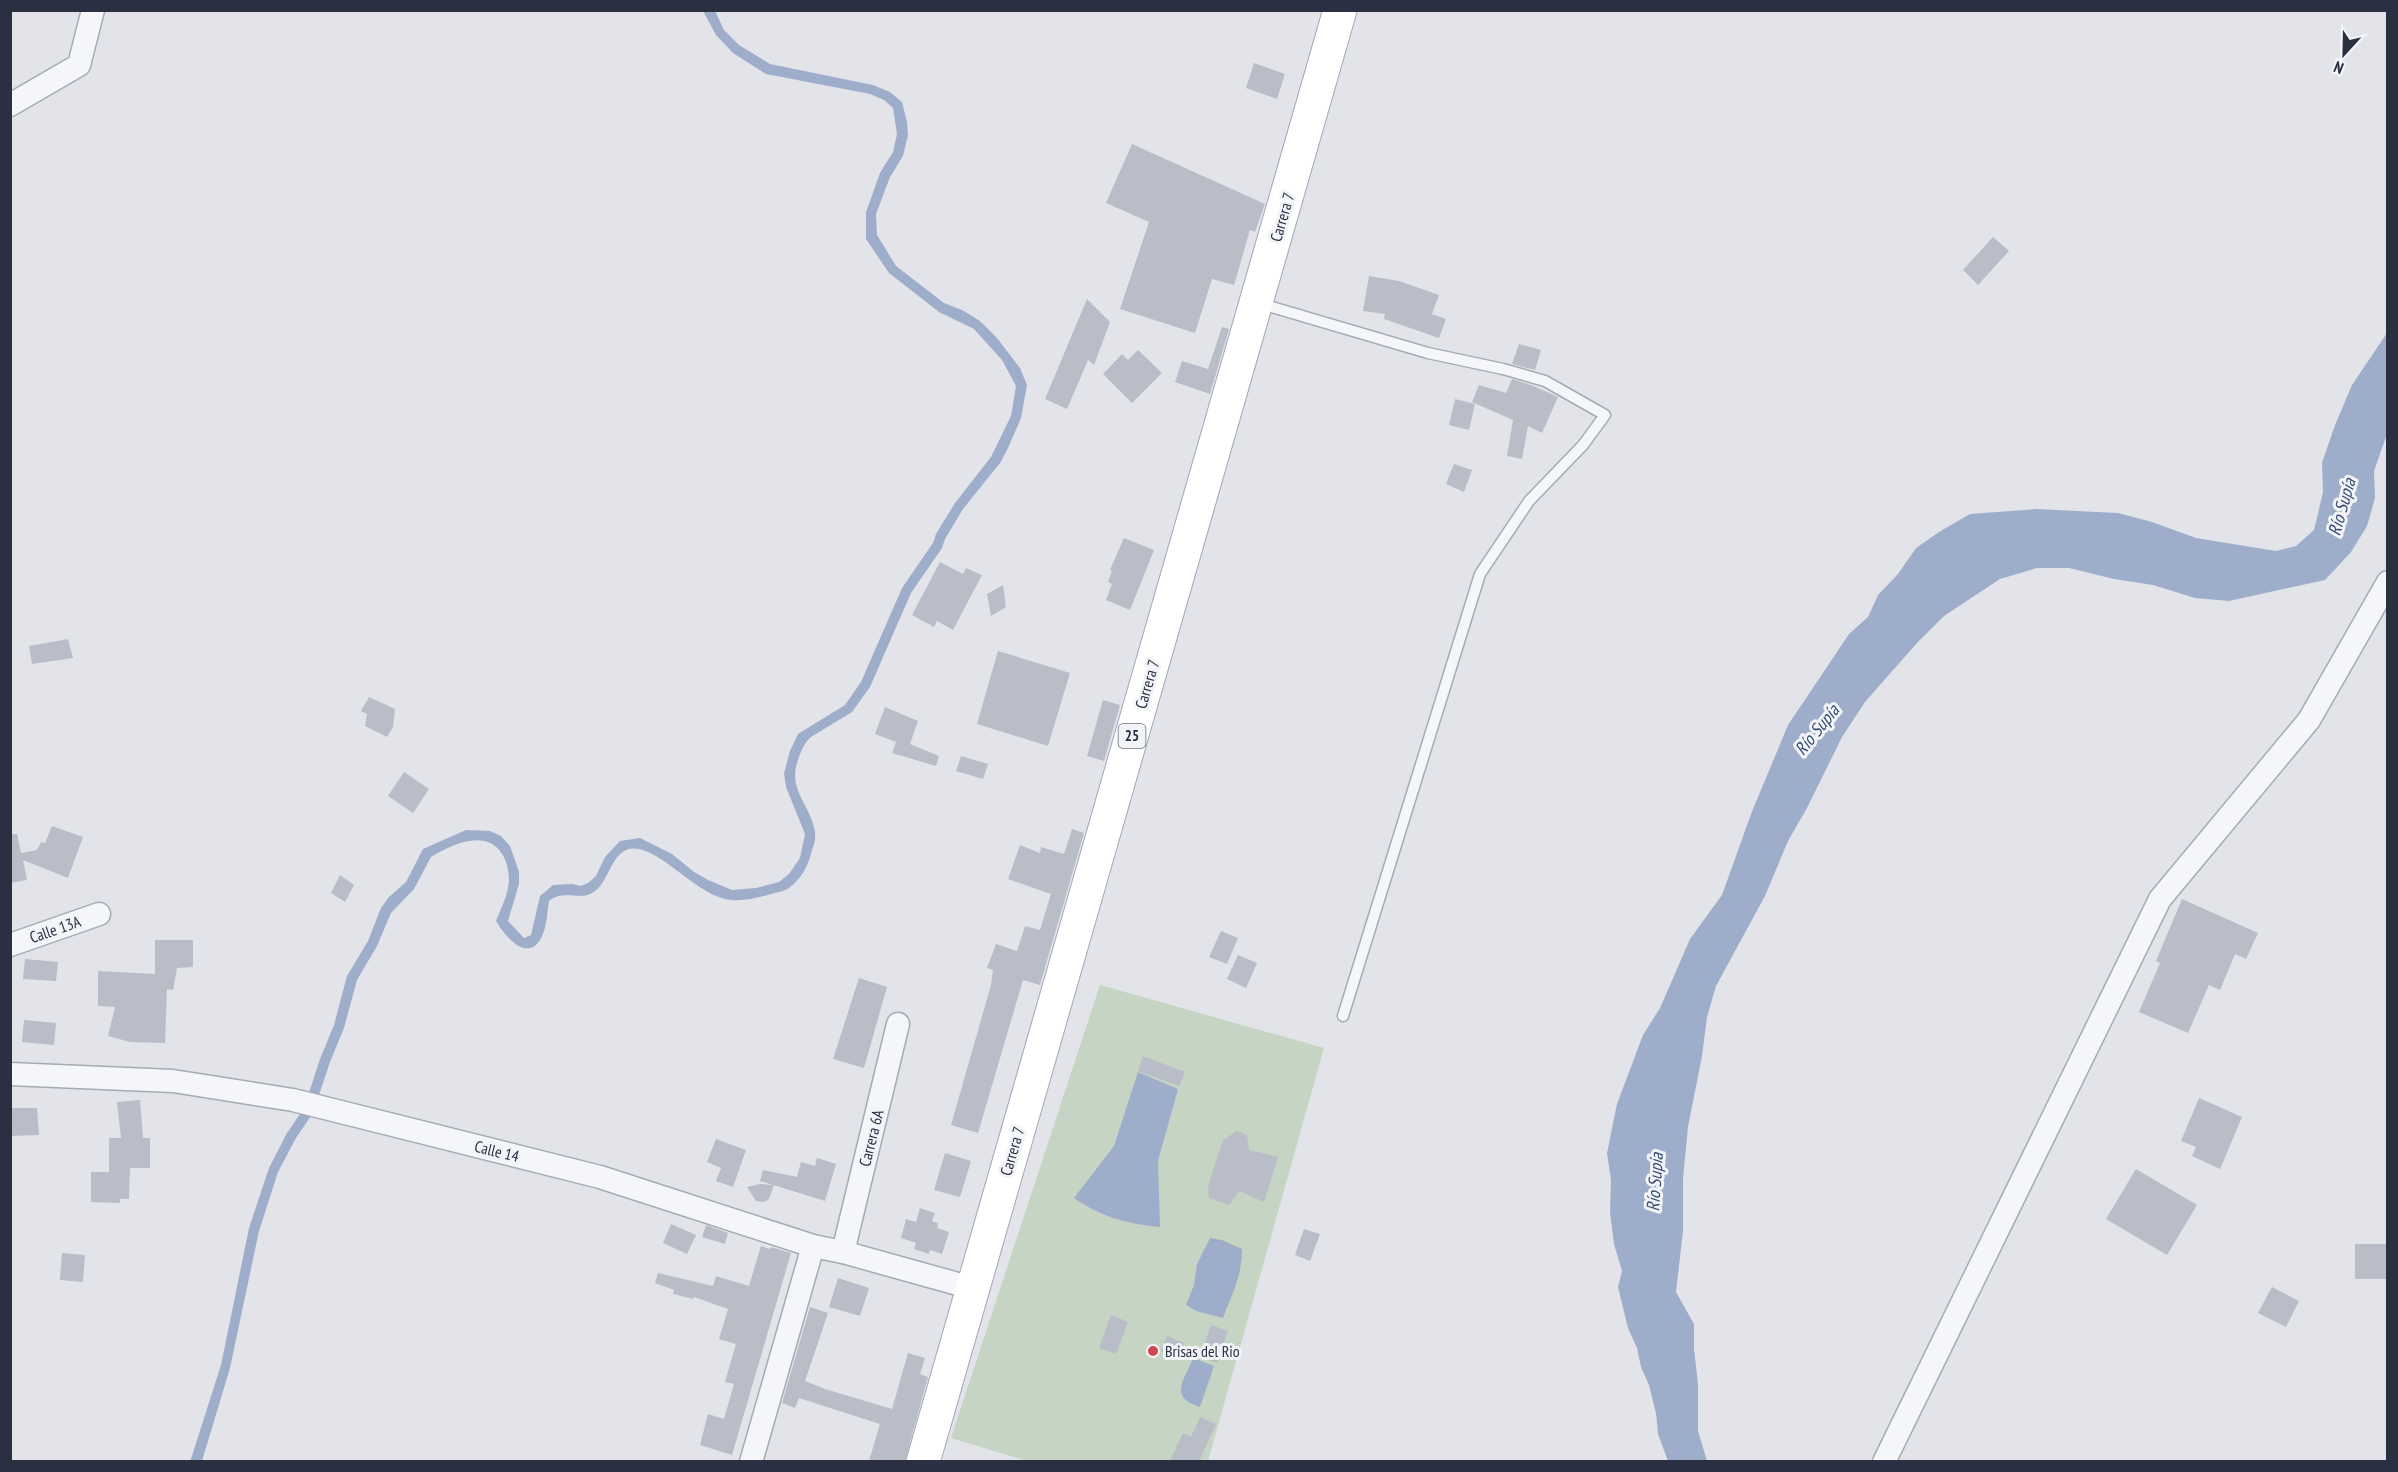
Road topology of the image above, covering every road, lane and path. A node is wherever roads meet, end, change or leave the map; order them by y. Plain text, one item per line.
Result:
1 (93, 10) edge
2 (1340, 10) edge
3 (10, 105) edge
4 (1257, 302) junction
5 (2388, 582) edge
6 (99, 914) dead end
7 (10, 945) edge
8 (1343, 1016) dead end
9 (898, 1024) dead end
10 (10, 1074) edge
11 (813, 1246) junction
12 (843, 1252) junction
13 (972, 1288) junction
14 (751, 1461) edge
15 (923, 1461) edge
16 (1884, 1461) edge

1 - 3 street
2 - 4 main road, Carrera 7 / 25
4 - 8 lane
4 - 13 main road, Carrera 7 / 25
5 - 16 street
6 - 7 street, Calle 13A
9 - 12 street, Carrera 6A
10 - 11 street, Calle 14
11 - 12 street, Calle 14
11 - 14 street
12 - 13 street, Calle 14
13 - 15 main road, Carrera 7 / 25

